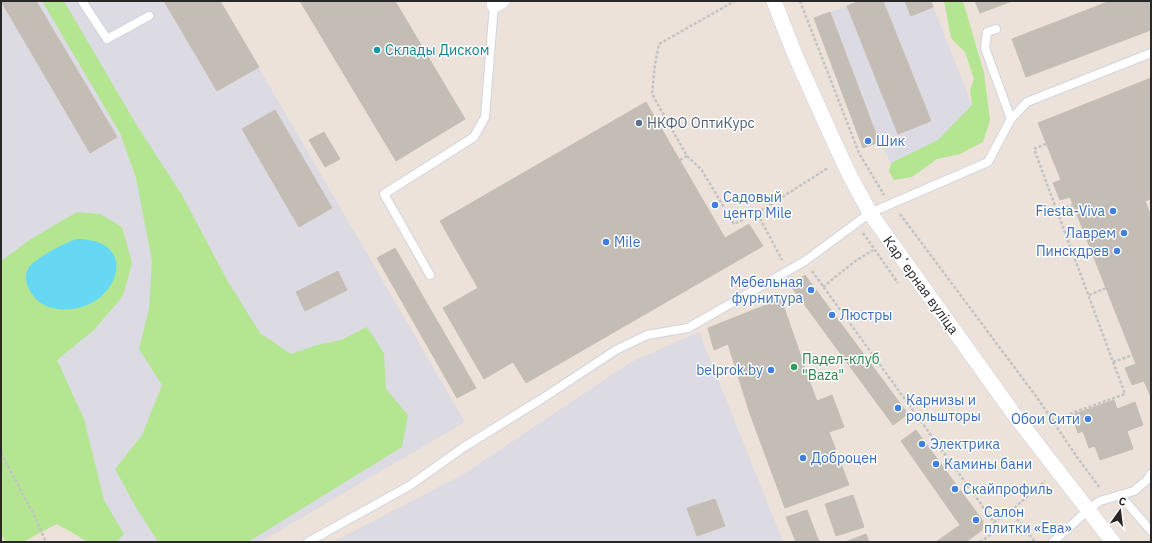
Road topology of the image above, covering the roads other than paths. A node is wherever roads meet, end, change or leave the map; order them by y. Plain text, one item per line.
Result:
1 (82, 1) edge
2 (774, 1) edge
3 (496, 2) edge
4 (149, 16) dead end
5 (996, 29) dead end
6 (1151, 54) edge
7 (1011, 119) junction
8 (870, 213) junction
9 (430, 275) dead end
10 (1151, 474) edge
11 (1120, 495) junction
12 (1088, 510) junction
13 (1151, 531) edge
14 (308, 542) edge
15 (1053, 542) edge
16 (1114, 542) edge

1 - 4 lane
2 - 8 street, Карʼерная вуліца
3 - 9 lane
5 - 7 lane
6 - 7 lane
7 - 8 lane
8 - 12 street, Карʼерная вуліца
8 - 14 lane
10 - 11 lane
11 - 12 lane
11 - 13 lane
12 - 15 lane
12 - 16 street, Карʼерная вуліца

